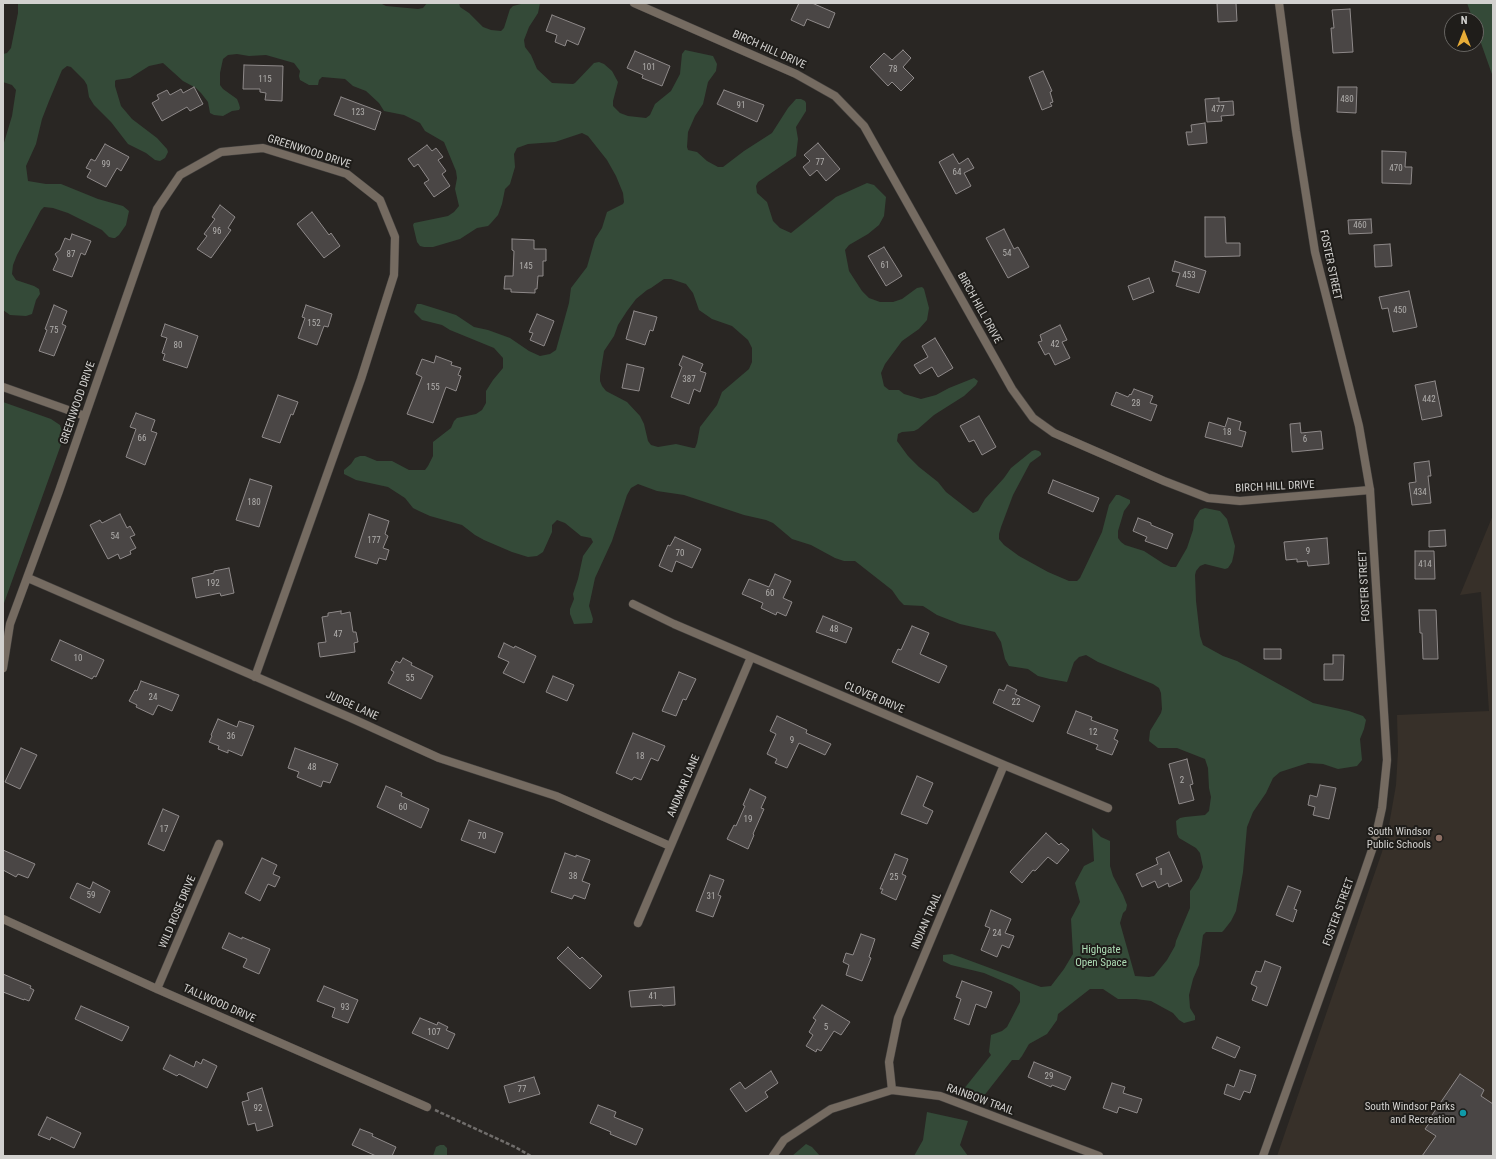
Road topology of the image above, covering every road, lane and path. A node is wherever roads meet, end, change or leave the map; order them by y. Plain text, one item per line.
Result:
1 (634, 3) edge
2 (1279, 3) edge
3 (3, 387) edge
4 (85, 416) junction
5 (1370, 490) junction
6 (28, 578) junction
7 (633, 604) dead end
8 (751, 657) junction
9 (3, 668) edge
10 (254, 677) junction
11 (1004, 765) junction
12 (1108, 808) dead end
13 (219, 844) dead end
14 (670, 846) junction
15 (3, 919) edge
16 (638, 923) dead end
17 (157, 989) junction
18 (892, 1090) junction
19 (427, 1107) joint
20 (531, 1156) edge
21 (773, 1156) edge
22 (1099, 1156) edge
23 (1263, 1156) edge

1 - 5 street, BIRCH HILL DRIVE
2 - 5 street, FOSTER STREET
3 - 4 street
4 - 6 street, GREENWOOD DRIVE
4 - 10 street, GREENWOOD DRIVE
5 - 23 street, FOSTER STREET
6 - 9 street, GREENWOOD DRIVE
6 - 10 street, JUDGE LANE
7 - 8 street, CLOVER DRIVE
8 - 11 street, CLOVER DRIVE
8 - 14 street, ANDMAR LANE
10 - 14 street, JUDGE LANE
11 - 12 street, CLOVER DRIVE
11 - 18 street, INDIAN TRAIL
13 - 17 street, WILD ROSE DRIVE
14 - 16 street, ANDMAR LANE
15 - 17 street, TALLWOOD DRIVE
17 - 19 street, TALLWOOD DRIVE
18 - 21 street, RAINBOW TRAIL
18 - 22 street, RAINBOW TRAIL
19 - 20 path

